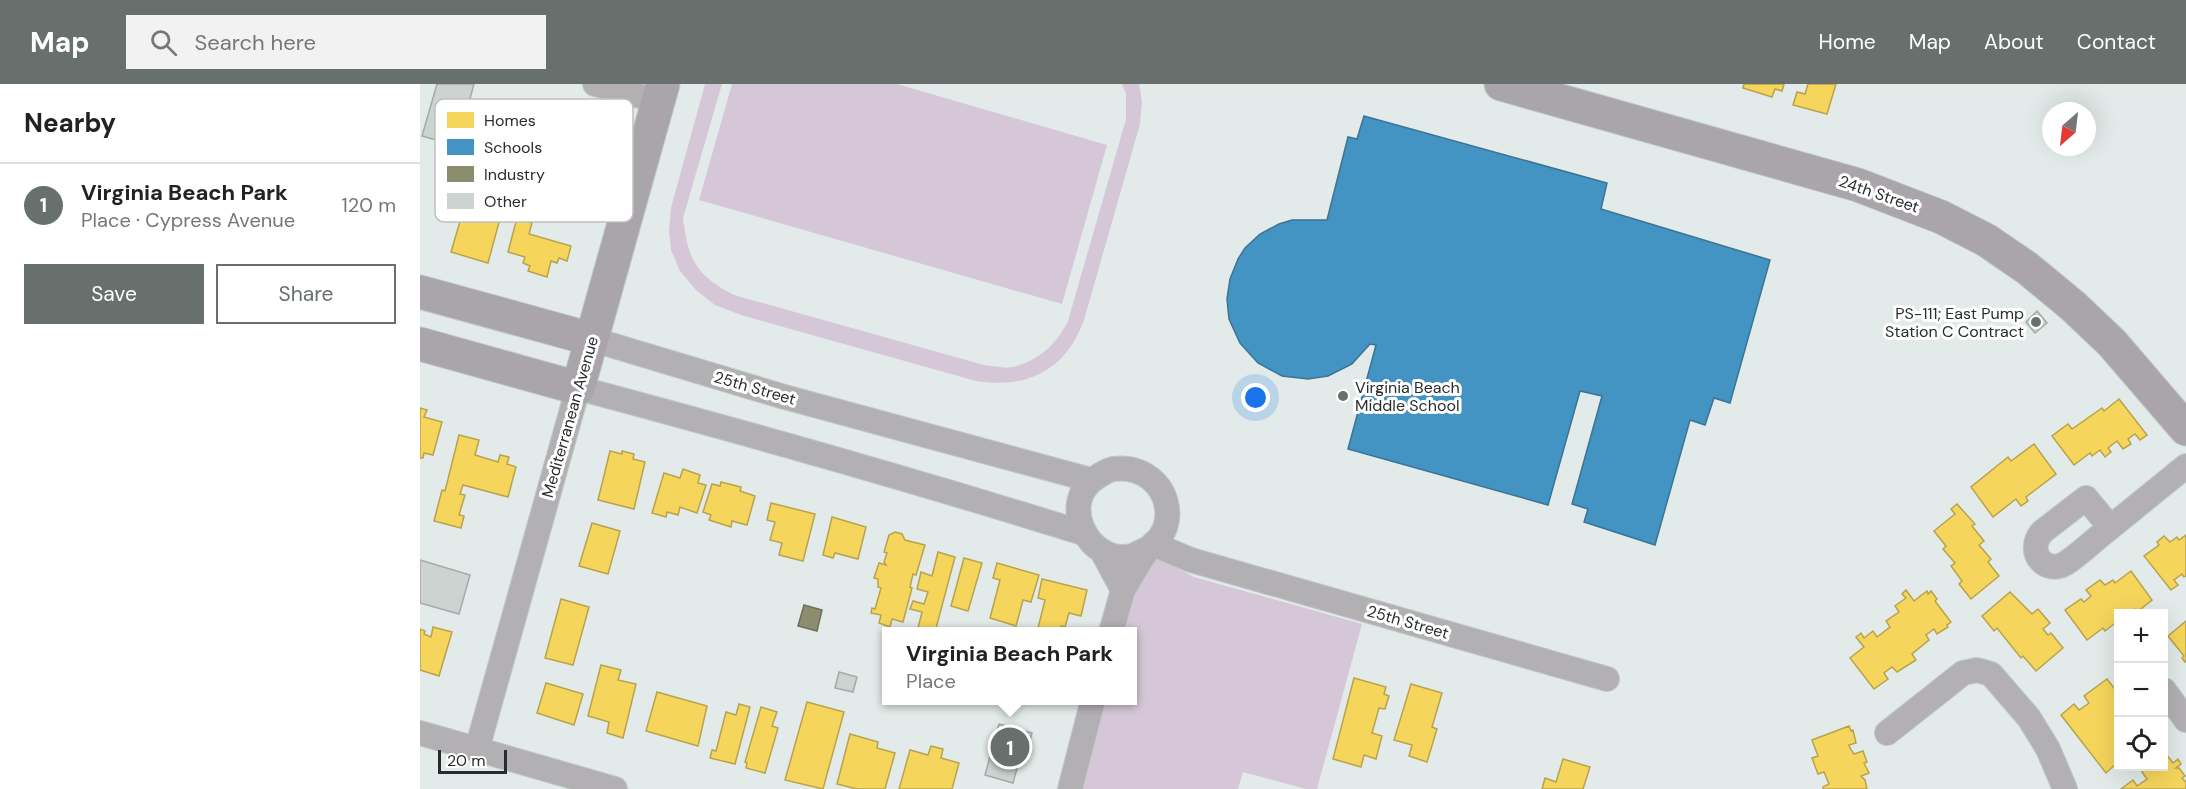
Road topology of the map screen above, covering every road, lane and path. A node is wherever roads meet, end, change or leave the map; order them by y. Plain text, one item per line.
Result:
1 (595, 84) edge
2 (1501, 84) edge
3 (660, 93) edge
4 (633, 189) edge
5 (624, 222) edge
6 (420, 292) edge
7 (591, 339) junction
8 (420, 344) edge
9 (578, 388) junction
10 (2186, 429) edge
11 (2186, 466) edge
12 (1091, 480) junction
13 (1168, 513) junction
14 (2110, 527) dead end
15 (1083, 532) junction
16 (1151, 546) junction
17 (1101, 551) junction
18 (1210, 565) junction
19 (1123, 590) junction
20 (1112, 627) edge
21 (1607, 679) dead end
22 (2168, 697) edge
23 (1092, 705) edge
24 (2186, 720) edge
25 (420, 733) edge
26 (1887, 733) dead end
27 (477, 749) junction
28 (615, 789) edge
29 (1070, 789) edge
30 (2065, 789) edge

1 - 3 street
2 - 10 street, 24th Street
3 - 4 street, Mediterranean Avenue
5 - 7 street, Mediterranean Avenue
6 - 7 street, 25th Street
7 - 9 street, Mediterranean Avenue
7 - 12 street, 25th Street
8 - 9 street
9 - 15 street
9 - 27 street, Mediterranean Avenue
11 - 14 street
12 - 13 street, 25th Street
12 - 15 street
13 - 16 street
13 - 18 street, 25th Street
15 - 17 street
16 - 17 street
16 - 18 street, 25th Street
16 - 19 street
17 - 19 street
18 - 21 street, 25th Street
19 - 20 street
22 - 24 street
23 - 29 street
25 - 27 street
26 - 30 street
27 - 28 street

